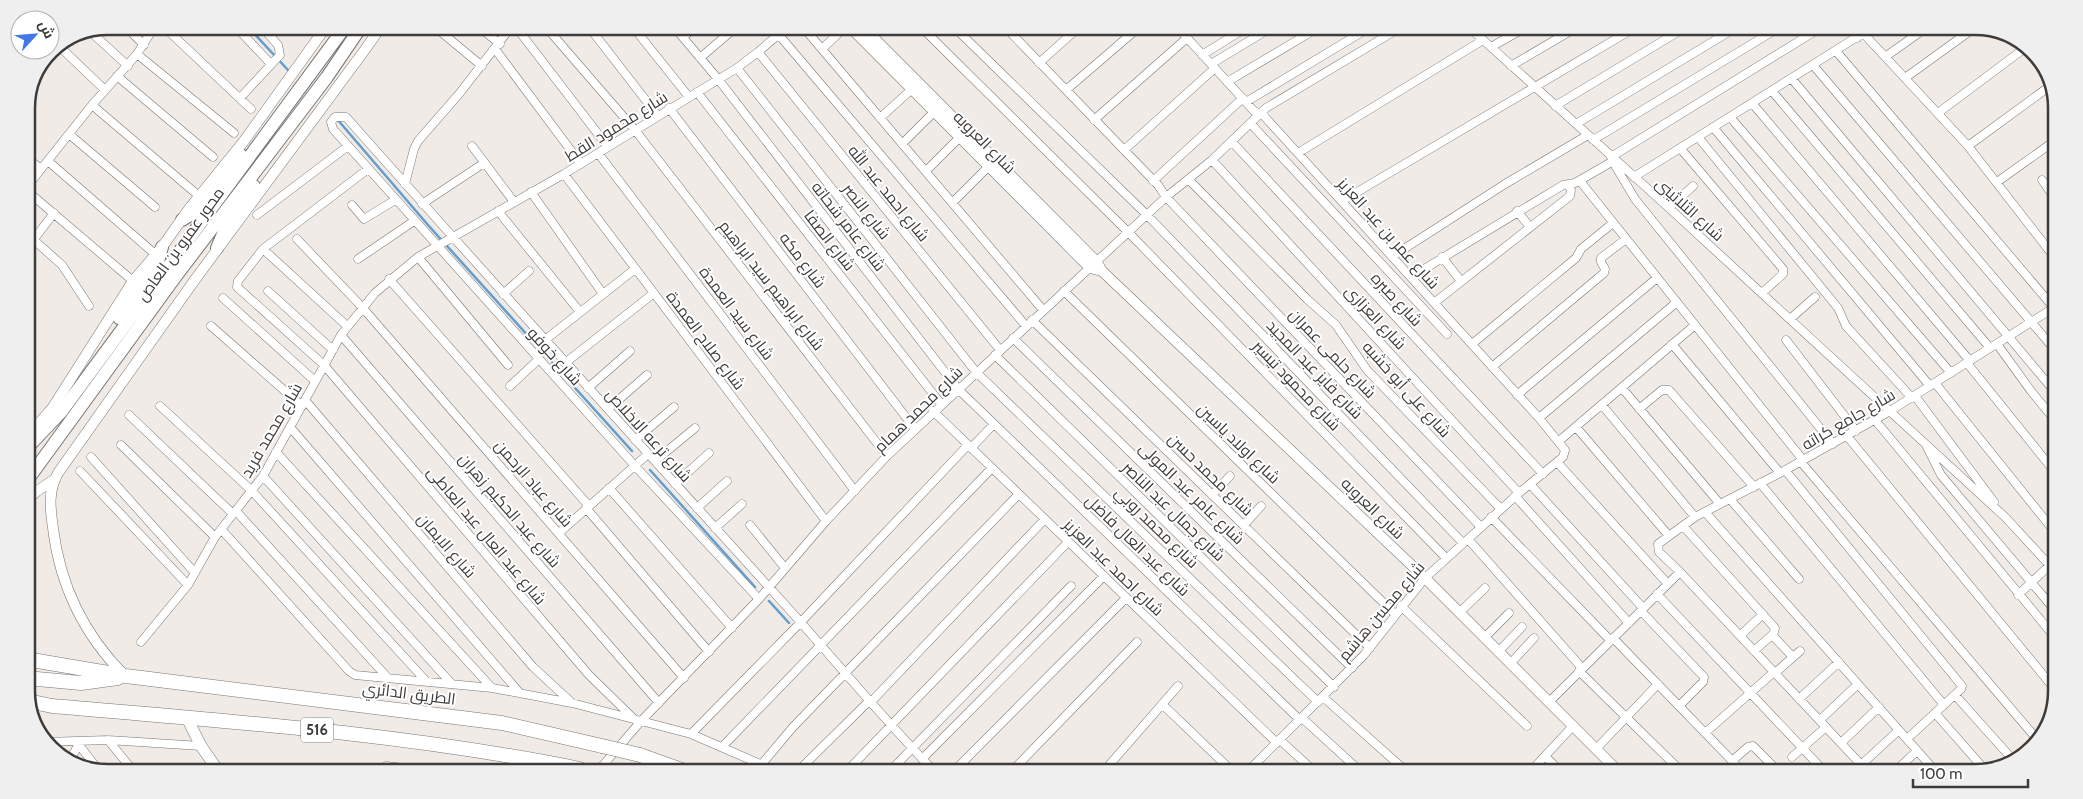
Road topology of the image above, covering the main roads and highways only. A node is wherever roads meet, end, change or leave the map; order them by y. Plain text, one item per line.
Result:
1 (340, 35) edge
2 (355, 35) edge
3 (272, 138) junction
4 (182, 220) road end
5 (218, 248) road end
6 (158, 251) road end
7 (99, 360) junction
8 (35, 439) edge
9 (35, 470) edge
10 (35, 661) edge
11 (126, 676) junction
12 (35, 679) edge
13 (36, 703) edge
14 (52, 706) junction
15 (37, 709) edge
16 (187, 718) junction
17 (214, 764) edge
18 (549, 764) edge
19 (665, 764) edge

1 - 3 main road, محور عمرو بن العاص
2 - 3 main road, محور عمرو بن العاص
3 - 4 main road
3 - 5 main road
3 - 7 main road, محور عمرو بن العاص
3 - 9 main road, محور عمرو بن العاص
6 - 7 main road
7 - 8 main road, محور عمرو بن العاص
10 - 11 highway, الطريق الدائري / 516
11 - 12 highway, الطريق الدائري / 516
11 - 19 highway, الطريق الدائري / 516, bridge
13 - 14 highway, 516
14 - 15 highway, 516
14 - 16 highway, 516
16 - 17 main road
16 - 18 highway, 516

